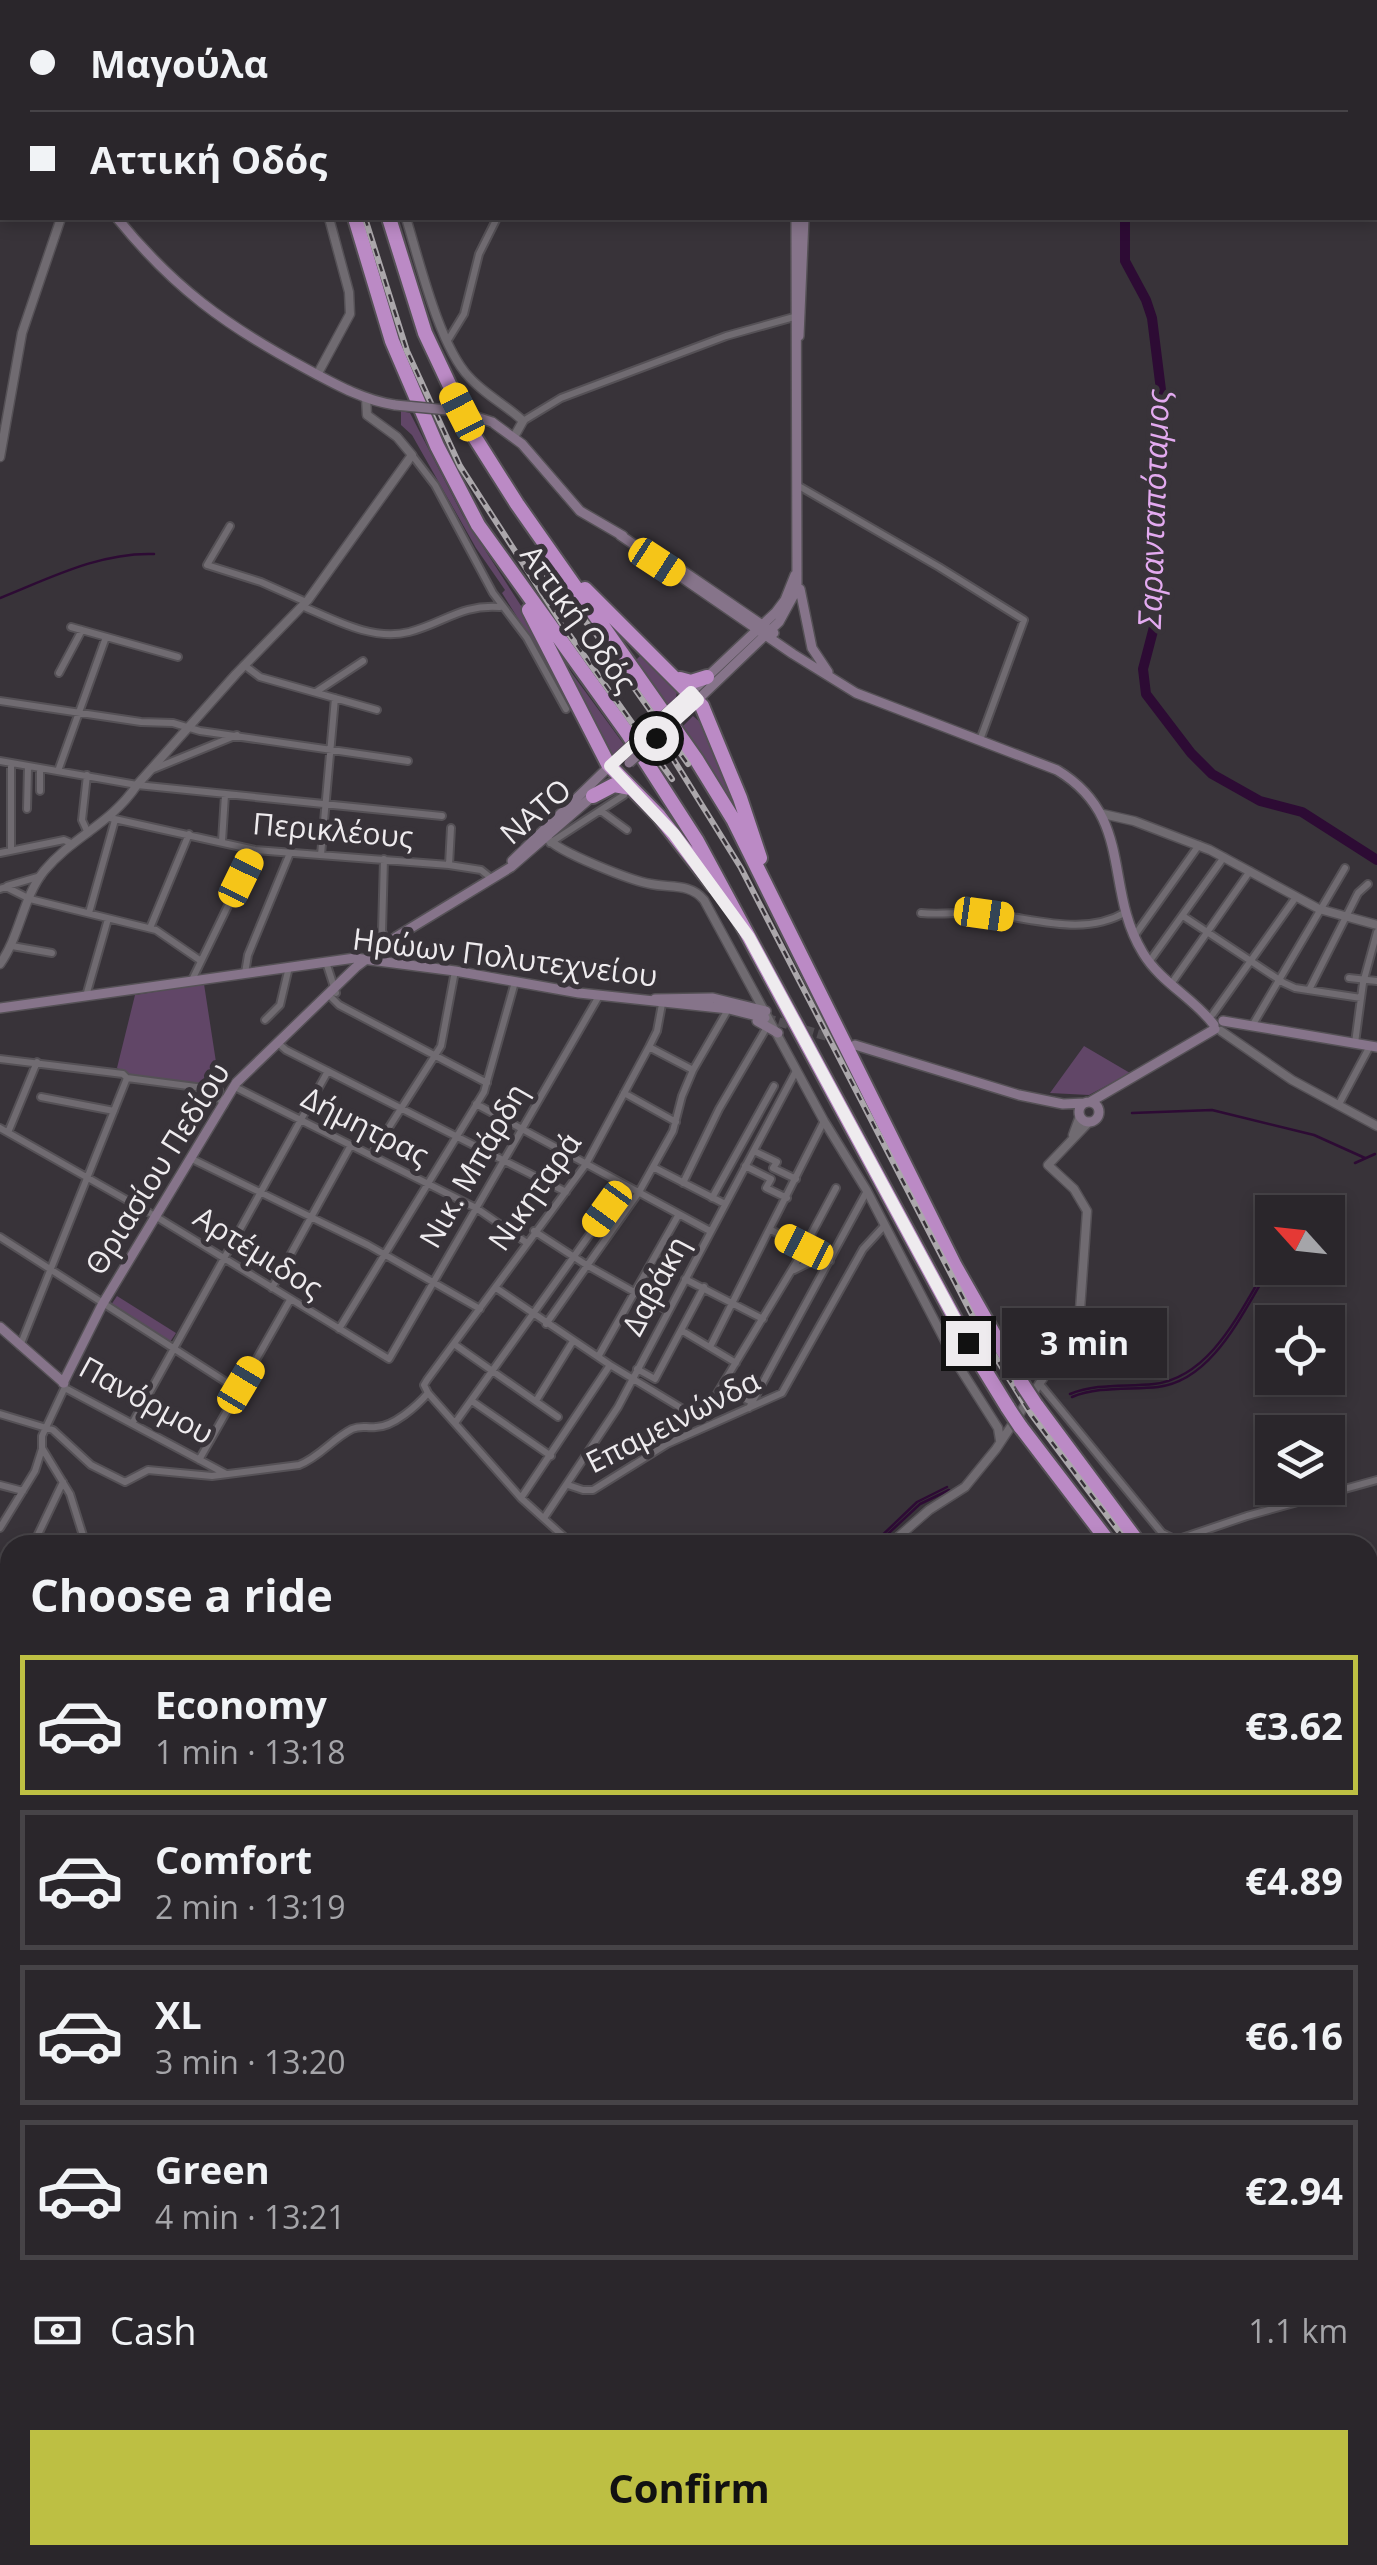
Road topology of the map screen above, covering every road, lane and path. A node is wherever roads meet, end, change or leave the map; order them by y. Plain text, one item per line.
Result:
1 (60, 220) edge
2 (119, 220) edge
3 (330, 220) edge
4 (355, 220) edge
5 (390, 220) edge
6 (407, 220) edge
7 (496, 220) edge
8 (796, 220) edge
9 (804, 220) edge
10 (794, 317) junction
11 (448, 340) junction
12 (797, 348) junction
13 (317, 375) junction
14 (370, 399) junction
15 (520, 419) junction
16 (511, 434) junction
17 (412, 455) junction
18 (0, 457) edge
19 (796, 484) junction
20 (230, 526) dead end
21 (533, 528) junction
22 (620, 535) junction
23 (797, 557) junction
24 (799, 577) junction
25 (517, 583) junction
26 (304, 604) junction
27 (502, 607) junction
28 (746, 621) junction
29 (71, 626) dead end
30 (82, 630) junction
31 (764, 630) junction
32 (106, 637) junction
33 (746, 641) junction
34 (178, 657) dead end
35 (363, 661) dead end
36 (244, 665) junction
37 (59, 673) dead end
38 (676, 677) junction
39 (708, 677) junction
40 (833, 678) junction
41 (316, 692) junction
42 (336, 698) junction
43 (0, 701) edge
44 (689, 701) junction
45 (566, 709) dead end
46 (377, 710) dead end
47 (78, 713) junction
48 (190, 728) junction
49 (236, 735) junction
50 (980, 741) junction
51 (330, 748) junction
52 (0, 760) edge
53 (408, 761) dead end
54 (11, 763) junction
55 (619, 764) junction
56 (28, 766) junction
57 (40, 770) junction
58 (150, 770) junction
59 (58, 771) junction
60 (87, 776) junction
61 (137, 785) junction
62 (40, 791) dead end
63 (628, 792) junction
64 (225, 795) junction
65 (593, 796) junction
66 (326, 804) junction
67 (27, 809) dead end
68 (601, 811) junction
69 (1103, 814) junction
70 (442, 816) dead end
71 (113, 819) junction
72 (451, 828) dead end
73 (627, 830) dead end
74 (88, 833) junction
75 (189, 834) junction
76 (549, 840) junction
77 (222, 841) junction
78 (73, 844) junction
79 (1198, 845) junction
80 (11, 850) junction
81 (254, 850) junction
82 (0, 853) edge
83 (290, 853) junction
84 (320, 855) junction
85 (1225, 857) junction
86 (384, 859) junction
87 (449, 865) junction
88 (1346, 868) dead end
89 (504, 870) junction
90 (1251, 870) junction
91 (761, 874) junction
92 (40, 876) junction
93 (491, 878) junction
94 (1368, 884) dead end
95 (3, 888) edge
96 (1296, 897) junction
97 (30, 899) junction
98 (1318, 909) junction
99 (1127, 911) junction
100 (89, 913) junction
101 (922, 914) dead end
102 (1183, 916) junction
103 (1346, 917) junction
104 (108, 919) junction
105 (150, 928) junction
106 (1377, 928) edge
107 (1208, 932) junction
108 (1134, 936) junction
109 (749, 937) junction
110 (387, 944) junction
111 (12, 946) junction
112 (52, 953) dead end
113 (366, 960) junction
114 (201, 961) junction
115 (326, 962) junction
116 (1149, 962) junction
117 (1251, 962) junction
118 (0, 964) edge
119 (289, 966) junction
120 (455, 971) junction
121 (245, 972) junction
122 (1349, 978) dead end
123 (1365, 979) junction
124 (192, 980) junction
125 (1278, 980) junction
126 (1377, 980) edge
127 (515, 982) junction
128 (1170, 985) junction
129 (1309, 990) junction
130 (332, 993) junction
131 (86, 996) junction
132 (599, 996) junction
133 (1361, 998) junction
134 (642, 1000) junction
135 (754, 1001) junction
136 (662, 1004) junction
137 (0, 1008) edge
138 (726, 1014) junction
139 (766, 1018) junction
140 (265, 1020) dead end
141 (1218, 1024) junction
142 (1247, 1026) junction
143 (778, 1033) joint
144 (1236, 1038) junction
145 (279, 1044) junction
146 (854, 1044) tunnel mouth
147 (1355, 1044) junction
148 (1374, 1046) edge
149 (650, 1047) junction
150 (436, 1054) junction
151 (0, 1059) edge
152 (37, 1062) junction
153 (798, 1069) junction
154 (693, 1070) junction
155 (328, 1072) junction
156 (127, 1078) junction
157 (487, 1082) junction
158 (774, 1086) dead end
159 (235, 1087) junction
160 (624, 1093) junction
161 (41, 1096) dead end
162 (476, 1104) junction
163 (1062, 1104) junction
164 (1091, 1104) junction
165 (1339, 1104) junction
166 (225, 1105) junction
167 (400, 1109) junction
168 (114, 1111) junction
169 (1083, 1117) junction
170 (301, 1118) junction
171 (824, 1121) junction
172 (676, 1122) junction
173 (1377, 1126) edge
174 (0, 1128) edge
175 (522, 1129) junction
176 (9, 1130) junction
177 (455, 1137) junction
178 (351, 1145) junction
179 (754, 1150) junction
180 (372, 1154) junction
181 (192, 1159) junction
182 (503, 1161) junction
183 (586, 1164) junction
184 (745, 1166) junction
185 (653, 1167) junction
186 (87, 1178) junction
187 (796, 1179) junction
188 (683, 1183) junction
189 (428, 1184) junction
190 (624, 1185) junction
191 (836, 1188) dead end
192 (867, 1191) junction
193 (262, 1192) junction
194 (566, 1192) junction
195 (639, 1192) junction
196 (712, 1198) junction
197 (786, 1198) junction
198 (725, 1204) junction
199 (476, 1208) junction
200 (679, 1214) junction
201 (312, 1216) junction
202 (158, 1217) junction
203 (886, 1225) junction
204 (771, 1230) junction
205 (534, 1231) junction
206 (710, 1231) junction
207 (0, 1237) edge
208 (527, 1242) junction
209 (804, 1247) junction
210 (385, 1254) junction
211 (573, 1257) junction
212 (224, 1260) junction
213 (830, 1261) junction
214 (588, 1266) junction
215 (50, 1271) junction
216 (789, 1274) junction
217 (686, 1279) junction
218 (434, 1281) junction
219 (704, 1287) junction
220 (272, 1288) junction
221 (496, 1288) junction
222 (636, 1293) junction
223 (290, 1300) junction
224 (734, 1303) junction
225 (104, 1306) junction
226 (480, 1309) junction
227 (668, 1311) junction
228 (533, 1315) junction
229 (763, 1319) junction
230 (546, 1324) junction
231 (0, 1327) edge
232 (340, 1330) junction
233 (681, 1330) junction
234 (573, 1341) junction
235 (454, 1344) junction
236 (20, 1346) junction
237 (710, 1347) junction
238 (172, 1348) junction
239 (598, 1357) junction
240 (388, 1359) joint
241 (736, 1362) junction
242 (610, 1365) junction
243 (637, 1369) junction
244 (494, 1371) junction
245 (632, 1379) junction
246 (1039, 1383) junction
247 (64, 1385) junction
248 (762, 1386) junction
249 (722, 1388) junction
250 (236, 1390) junction
251 (428, 1393) junction
252 (778, 1395) junction
253 (472, 1401) junction
254 (536, 1401) junction
255 (750, 1406) junction
256 (0, 1414) edge
257 (558, 1417) dead end
258 (455, 1423) junction
259 (132, 1424) junction
260 (702, 1424) junction
261 (46, 1426) junction
262 (1000, 1442) junction
263 (42, 1448) junction
264 (551, 1456) junction
265 (199, 1460) junction
266 (226, 1474) junction
267 (64, 1480) junction
268 (1377, 1480) edge
269 (0, 1485) edge
270 (568, 1485) junction
271 (23, 1491) junction
272 (521, 1498) junction
273 (544, 1518) junction
274 (0, 1528) edge
275 (38, 1535) edge
276 (83, 1535) edge
277 (562, 1535) edge
278 (900, 1535) edge
279 (1103, 1535) edge
280 (1133, 1535) edge
281 (1165, 1535) edge
282 (1196, 1535) edge

1 - 18 street
2 - 13 main road
3 - 13 street
4 - 25 highway, Αττική Οδός
5 - 21 highway, Αττική Οδός
6 - 11 street
7 - 11 street
8 - 10 main road, ΝΑΤΟ
9 - 12 main road, ΝΑΤΟ
10 - 12 main road, ΝΑΤΟ
10 - 15 street
11 - 15 street
12 - 19 main road, ΝΑΤΟ
13 - 14 main road
14 - 16 main road, bridge
14 - 17 street
15 - 16 street
16 - 22 main road
17 - 26 street
17 - 27 street
19 - 23 main road, ΝΑΤΟ
19 - 50 street
20 - 26 street
21 - 38 highway
21 - 91 highway, Αττική Οδός
22 - 28 main road
22 - 31 main road
23 - 24 main road, ΝΑΤΟ
23 - 31 main road, ΝΑΤΟ
24 - 31 main road, ΝΑΤΟ
24 - 40 main road
25 - 55 highway
25 - 109 highway, Αττική Οδός
26 - 27 street
26 - 36 street
27 - 45 street
28 - 31 main road
28 - 33 main road
29 - 30 street
30 - 32 street
30 - 37 street
31 - 33 main road, ΝΑΤΟ
31 - 40 main road
31 - 44 main road, ΝΑΤΟ
32 - 34 street
32 - 47 street
33 - 39 main road, ΝΑΤΟ
35 - 41 street
36 - 41 street
36 - 48 street
38 - 39 highway
38 - 44 highway
39 - 44 main road, ΝΑΤΟ
40 - 50 main road
41 - 42 street
42 - 46 street
42 - 51 street
43 - 47 street
44 - 55 main road, ΝΑΤΟ, bridge
44 - 91 highway
47 - 48 street
47 - 59 street
48 - 49 street
48 - 58 street
49 - 51 street
49 - 58 street
50 - 69 main road
51 - 53 street
51 - 66 street
52 - 54 street
54 - 56 street
54 - 80 street
55 - 63 highway
55 - 65 main road, ΝΑΤΟ
55 - 89 main road, ΝΑΤΟ
56 - 57 street
56 - 67 street
57 - 59 street
57 - 62 street
58 - 61 street
59 - 60 street
60 - 61 street
60 - 74 street
61 - 64 street
61 - 71 street
63 - 65 highway
63 - 68 street
63 - 109 highway
64 - 66 street
64 - 77 street
65 - 76 main road, ΝΑΤΟ
66 - 70 street
66 - 84 street
68 - 73 street
68 - 76 street
69 - 79 street
69 - 99 main road
71 - 74 street
71 - 75 street, Περικλέους
71 - 100 street
72 - 87 street
74 - 78 street
75 - 77 street, Περικλέους
75 - 105 street
76 - 89 main road, ΝΑΤΟ
76 - 135 street
77 - 81 street, Περικλέους
78 - 80 street
78 - 92 street
79 - 85 street
79 - 108 street
80 - 82 street
81 - 83 street, Περικλέους
81 - 114 street
83 - 84 street, Περικλέους
83 - 121 street
84 - 86 street, Περικλέους
85 - 90 street
85 - 102 street
86 - 87 street, Περικλέους
86 - 110 street
87 - 93 street, Περικλέους
88 - 98 street
89 - 93 main road, Θριασίου Πεδίου
90 - 96 street
90 - 107 street
91 - 280 highway, Αττική Οδός, bridge
92 - 95 street
92 - 97 street
93 - 110 main road, Θριασίου Πεδίου
94 - 103 street
95 - 97 street
96 - 98 street
96 - 117 street
97 - 100 street
97 - 111 street
98 - 103 street
98 - 125 street
99 - 101 street
99 - 108 main road
100 - 104 street
102 - 107 street
102 - 116 street
103 - 106 street
103 - 129 street
104 - 105 street
104 - 131 street
105 - 114 street
106 - 123 street
107 - 117 street
107 - 128 street
108 - 116 main road
109 - 279 highway, Αττική Οδός, bridge
110 - 113 main road, Θριασίου Πεδίου
111 - 112 street
111 - 118 street
113 - 115 main road, Ηρώων Πολυτεχνείου
113 - 120 main road, Ηρώων Πολυτεχνείου
113 - 130 main road, Θριασίου Πεδίου
114 - 124 street
115 - 119 main road, Ηρώων Πολυτεχνείου
115 - 130 street
116 - 128 main road
117 - 125 street
117 - 141 street
119 - 121 main road, Ηρώων Πολυτεχνείου
119 - 140 street
120 - 127 main road, Ηρώων Πολυτεχνείου
120 - 150 street
121 - 124 main road, Ηρώων Πολυτεχνείου
122 - 123 street
123 - 126 street
123 - 133 street
124 - 131 main road, Ηρώων Πολυτεχνείου
125 - 129 street
125 - 142 street
127 - 132 main road, Ηρώων Πολυτεχνείου
127 - 157 street
128 - 141 main road
129 - 133 street
130 - 145 main road, Θριασίου Πεδίου
130 - 150 street
131 - 137 main road, Ηρώων Πολυτεχνείου
132 - 134 main road, Ηρώων Πολυτεχνείου
132 - 175 street, Νικ. Μπάρδη
133 - 147 street
134 - 135 main road
134 - 136 main road, Ηρώων Πολυτεχνείου
135 - 139 main road
136 - 138 main road
136 - 139 main road, Ηρώων Πολυτεχνείου
136 - 149 street, Νικηταρά
138 - 139 main road
138 - 154 street
139 - 143 main road
139 - 188 street
141 - 142 main road
141 - 144 street
141 - 164 main road
142 - 144 street
142 - 147 main road
143 - 153 street
144 - 165 street
145 - 155 street
145 - 159 main road, Θριασίου Πεδίου
146 - 163 main road
147 - 148 main road
148 - 165 street
149 - 154 street
149 - 160 street, Νικηταρά
150 - 157 street
150 - 167 street
151 - 152 street
152 - 156 street
152 - 176 street
153 - 171 street
153 - 179 street, Δαβάκη
154 - 172 street
155 - 167 street
155 - 170 street
156 - 166 street
156 - 168 street
157 - 162 street
158 - 196 street
159 - 166 main road, Θριασίου Πεδίου
159 - 170 street, Δήμητρας
160 - 172 street
160 - 183 street, Νικηταρά
161 - 168 street
162 - 175 street
162 - 177 street
163 - 164 main road
163 - 169 main road
164 - 169 main road
164 - 169 main road
165 - 173 street
166 - 181 main road, Θριασίου Πεδίου
167 - 177 street
167 - 180 street
168 - 186 street
169 - 246 street
170 - 178 street, Δήμητρας
170 - 193 street
171 - 187 street
171 - 192 street
172 - 185 street
174 - 176 street, Αρτέμιδος
175 - 182 street, Νικ. Μπάρδη
175 - 183 street
176 - 186 street, Αρτέμιδος
177 - 182 street
177 - 189 street
178 - 180 street, Δήμητρας
178 - 201 street
179 - 184 street, Δαβάκη
179 - 187 street
180 - 189 street, Δήμητρας
181 - 193 street
181 - 202 main road, Θριασίου Πεδίου
182 - 194 street
182 - 199 street, Νικ. Μπάρδη
183 - 190 street
183 - 194 street, Νικηταρά
184 - 197 street
184 - 198 street, Δαβάκη
185 - 188 street
185 - 195 street
186 - 202 street, Αρτέμιδος
186 - 215 street
187 - 197 street
188 - 196 street
189 - 199 street, Δήμητρας
189 - 210 street
190 - 195 street
190 - 211 street
191 - 209 street
192 - 203 street
192 - 213 street
193 - 201 street
193 - 212 street
194 - 205 street, Νικηταρά
195 - 200 street
195 - 214 street
196 - 198 street
197 - 204 street
198 - 206 street, Δαβάκη
199 - 208 street, Δήμητρας
199 - 218 street, Νικ. Μπάρδη
200 - 206 street
200 - 222 street
201 - 210 street
201 - 220 street
202 - 212 street, Αρτέμιδος
202 - 225 main road, Θριασίου Πεδίου
203 - 252 street, Επαμεινώνδα
203 - 262 street
204 - 209 street
204 - 224 street
205 - 208 street, Νικηταρά
205 - 211 street
206 - 217 street, Δαβάκη
207 - 215 street
208 - 221 street, Νικηταρά
209 - 216 street
210 - 218 street
210 - 232 street
211 - 214 street
211 - 228 street
212 - 220 street, Αρτέμιδος
212 - 238 street
213 - 216 street
213 - 248 street
214 - 222 street
214 - 230 street
215 - 225 street
215 - 236 street
216 - 229 street
217 - 219 street
217 - 227 street, Δαβάκη
218 - 226 street
218 - 240 street, Νικ. Μπάρδη
219 - 224 street
219 - 233 street
220 - 223 street, Αρτέμιδος
221 - 226 street, Νικηταρά
221 - 228 street
222 - 227 street
222 - 239 street
223 - 232 street, Αρτέμιδος
223 - 250 street
224 - 229 street
224 - 237 street
225 - 238 street
225 - 247 main road, Θριασίου Πεδίου
226 - 235 street, Νικηταρά
227 - 243 street, Δαβάκη
228 - 230 street
228 - 244 street
229 - 241 street
230 - 234 street
231 - 236 main road, Πανόρμου
232 - 240 street, Αρτέμιδος
233 - 237 street
233 - 243 street
234 - 239 street
234 - 254 street
235 - 244 street
235 - 251 street, Νικηταρά
236 - 247 main road, Πανόρμου
237 - 241 street
238 - 250 street
238 - 259 street
239 - 242 street
241 - 249 street
242 - 245 street
242 - 264 street
243 - 245 street, Δαβάκη
244 - 253 street
244 - 254 street
245 - 260 street
245 - 270 street, Δαβάκη
246 - 262 street
246 - 281 street
247 - 259 street, Πανόρμου
247 - 261 street
248 - 252 street
248 - 255 street
249 - 255 street
249 - 260 street
250 - 265 street
251 - 258 street
251 - 266 street
252 - 255 street, Επαμεινώνδα
253 - 258 street
253 - 264 street
254 - 257 street
255 - 260 street, Επαμεινώνδα
256 - 261 street
258 - 272 street
259 - 265 street, Πανόρμου
260 - 270 street, Επαμεινώνδα
261 - 263 street
261 - 266 street
262 - 278 street
263 - 267 street
263 - 271 street
264 - 272 street
265 - 266 street, Πανόρμου
267 - 275 street
267 - 276 street
268 - 282 street
269 - 271 street
270 - 273 street, Δαβάκη
271 - 274 street
272 - 273 street
273 - 277 street

